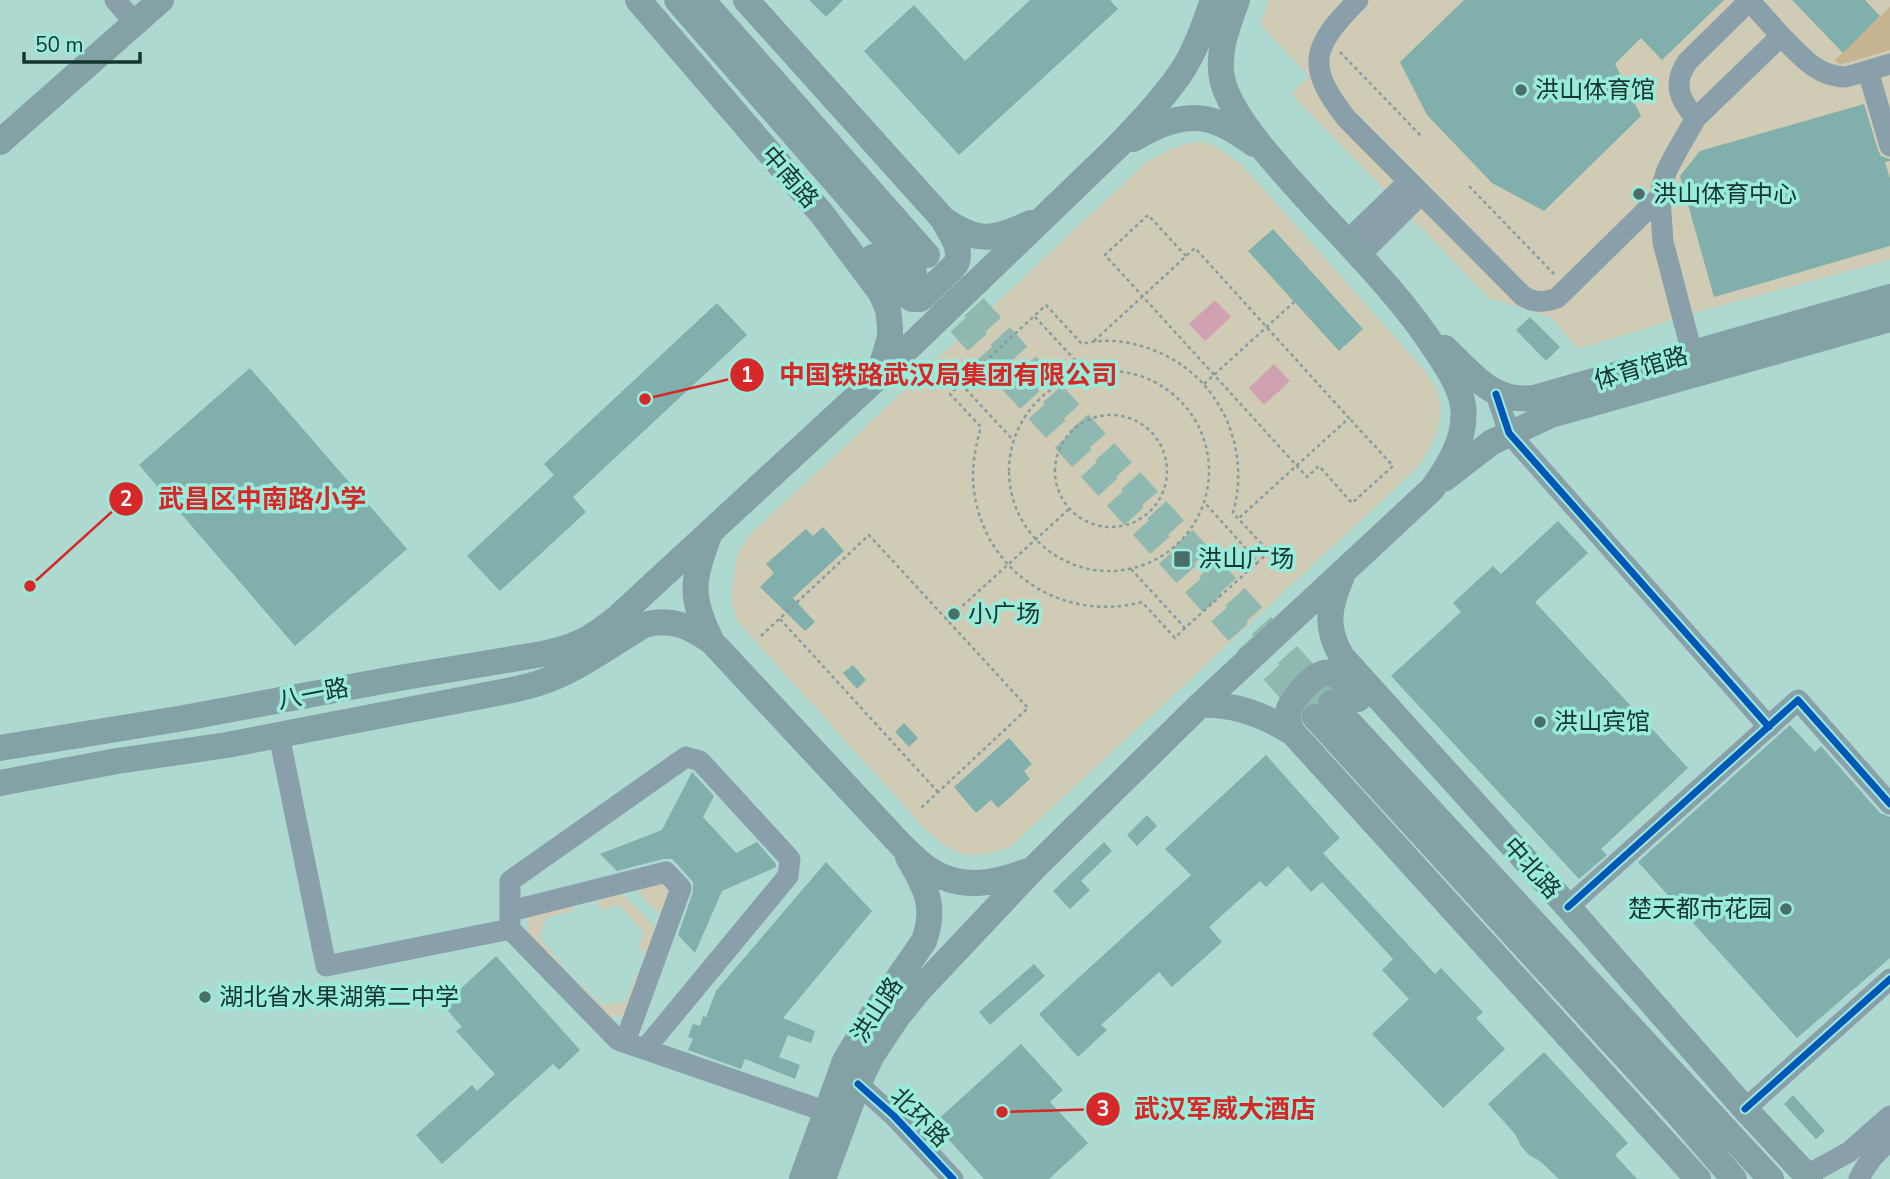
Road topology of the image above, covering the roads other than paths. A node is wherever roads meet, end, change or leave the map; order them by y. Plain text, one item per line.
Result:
1 (161, 0) edge
2 (638, 0) edge
3 (677, 0) edge
4 (702, 0) edge
5 (746, 0) edge
6 (1213, 0) edge
7 (1237, 0) edge
8 (1357, 0) edge
9 (1749, 0) edge
10 (129, 9) edge
11 (1215, 29) junction
12 (1781, 36) junction
13 (1890, 64) edge
14 (1868, 71) junction
15 (1696, 118) junction
16 (0, 120) edge
17 (0, 142) edge
18 (1890, 146) edge
19 (1116, 148) junction
20 (1264, 151) junction
21 (1415, 188) junction
22 (1660, 197) junction
23 (822, 214) junction
24 (1045, 216) junction
25 (943, 219) junction
26 (1629, 228) junction
27 (1352, 249) junction
28 (1890, 297) edge
29 (1890, 319) edge
30 (1416, 320) junction
31 (1687, 355) junction
32 (878, 377) junction
33 (1496, 394) junction
34 (1509, 433) junction
35 (1432, 489) junction
36 (709, 533) junction
37 (1344, 571) junction
38 (712, 642) junction
39 (1200, 705) junction
40 (1323, 710) tunnel mouth
41 (1398, 720) junction
42 (1769, 727) junction
43 (1293, 733) junction
44 (279, 735) junction
45 (0, 748) edge
46 (0, 783) edge
47 (1890, 804) edge
48 (902, 846) junction
49 (1033, 869) junction
50 (1568, 907) junction
51 (510, 920) junction
52 (1622, 970) junction
53 (1890, 979) edge
54 (1572, 1041) junction
55 (625, 1042) junction
56 (645, 1049) junction
57 (858, 1084) junction
58 (1687, 1105) junction
59 (1745, 1109) junction
60 (827, 1112) junction
61 (1890, 1116) edge
62 (1890, 1140) edge
63 (1808, 1177) edge
64 (802, 1179) edge
65 (823, 1179) edge
66 (953, 1179) edge
67 (1698, 1179) edge
68 (1734, 1179) edge
69 (1771, 1179) edge
70 (1859, 1179) edge

1 - 10 main road
2 - 23 main road, 中南路
3 - 4 main road, 中南路
5 - 25 main road
6 - 11 main road
7 - 11 main road
8 - 21 street
9 - 12 street
9 - 15 street
10 - 16 main road
10 - 17 main road
11 - 19 main road
11 - 20 main road
12 - 14 street
12 - 15 street
13 - 14 street
14 - 18 street
15 - 22 street
19 - 20 main road
19 - 24 main road, 八一路
20 - 27 main road
21 - 26 street
21 - 27 street
22 - 26 street
22 - 31 street
23 - 25 main road
23 - 32 main road, 中南路
24 - 25 main road
24 - 32 main road, 八一路
26 - 31 street
27 - 30 main road
28 - 31 main road, 体育馆路
29 - 34 main road, 体育馆路
30 - 33 main road
30 - 35 main road
31 - 33 main road, 体育馆路
32 - 36 main road, 八一路
33 - 34 street
34 - 35 main road, 体育馆路
34 - 42 street
35 - 37 main road, 洪山路
36 - 38 main road
36 - 45 main road, 八一路
37 - 39 main road, 洪山路
37 - 41 main road, 中北路
38 - 44 main road
38 - 48 main road
39 - 43 main road
39 - 49 main road, 洪山路
40 - 58 main road, 中北路
41 - 43 main road
41 - 50 main road, 中北路
42 - 47 street
42 - 50 street
43 - 54 main road
44 - 46 main road
44 - 51 street
48 - 49 main road
48 - 60 main road, 洪山路
49 - 57 main road, 洪山路
50 - 52 main road, 中北路
51 - 55 street
51 - 55 street
51 - 56 street
52 - 58 main road
52 - 59 main road, 中北路
53 - 59 street
54 - 58 main road
54 - 67 main road
55 - 56 street
56 - 60 street
57 - 65 main road, 洪山路
57 - 66 street, 北环路
58 - 68 main road, 中北路
58 - 69 main road, 中北路
59 - 63 main road, 中北路
60 - 64 main road, 洪山路
61 - 63 street
62 - 70 street

